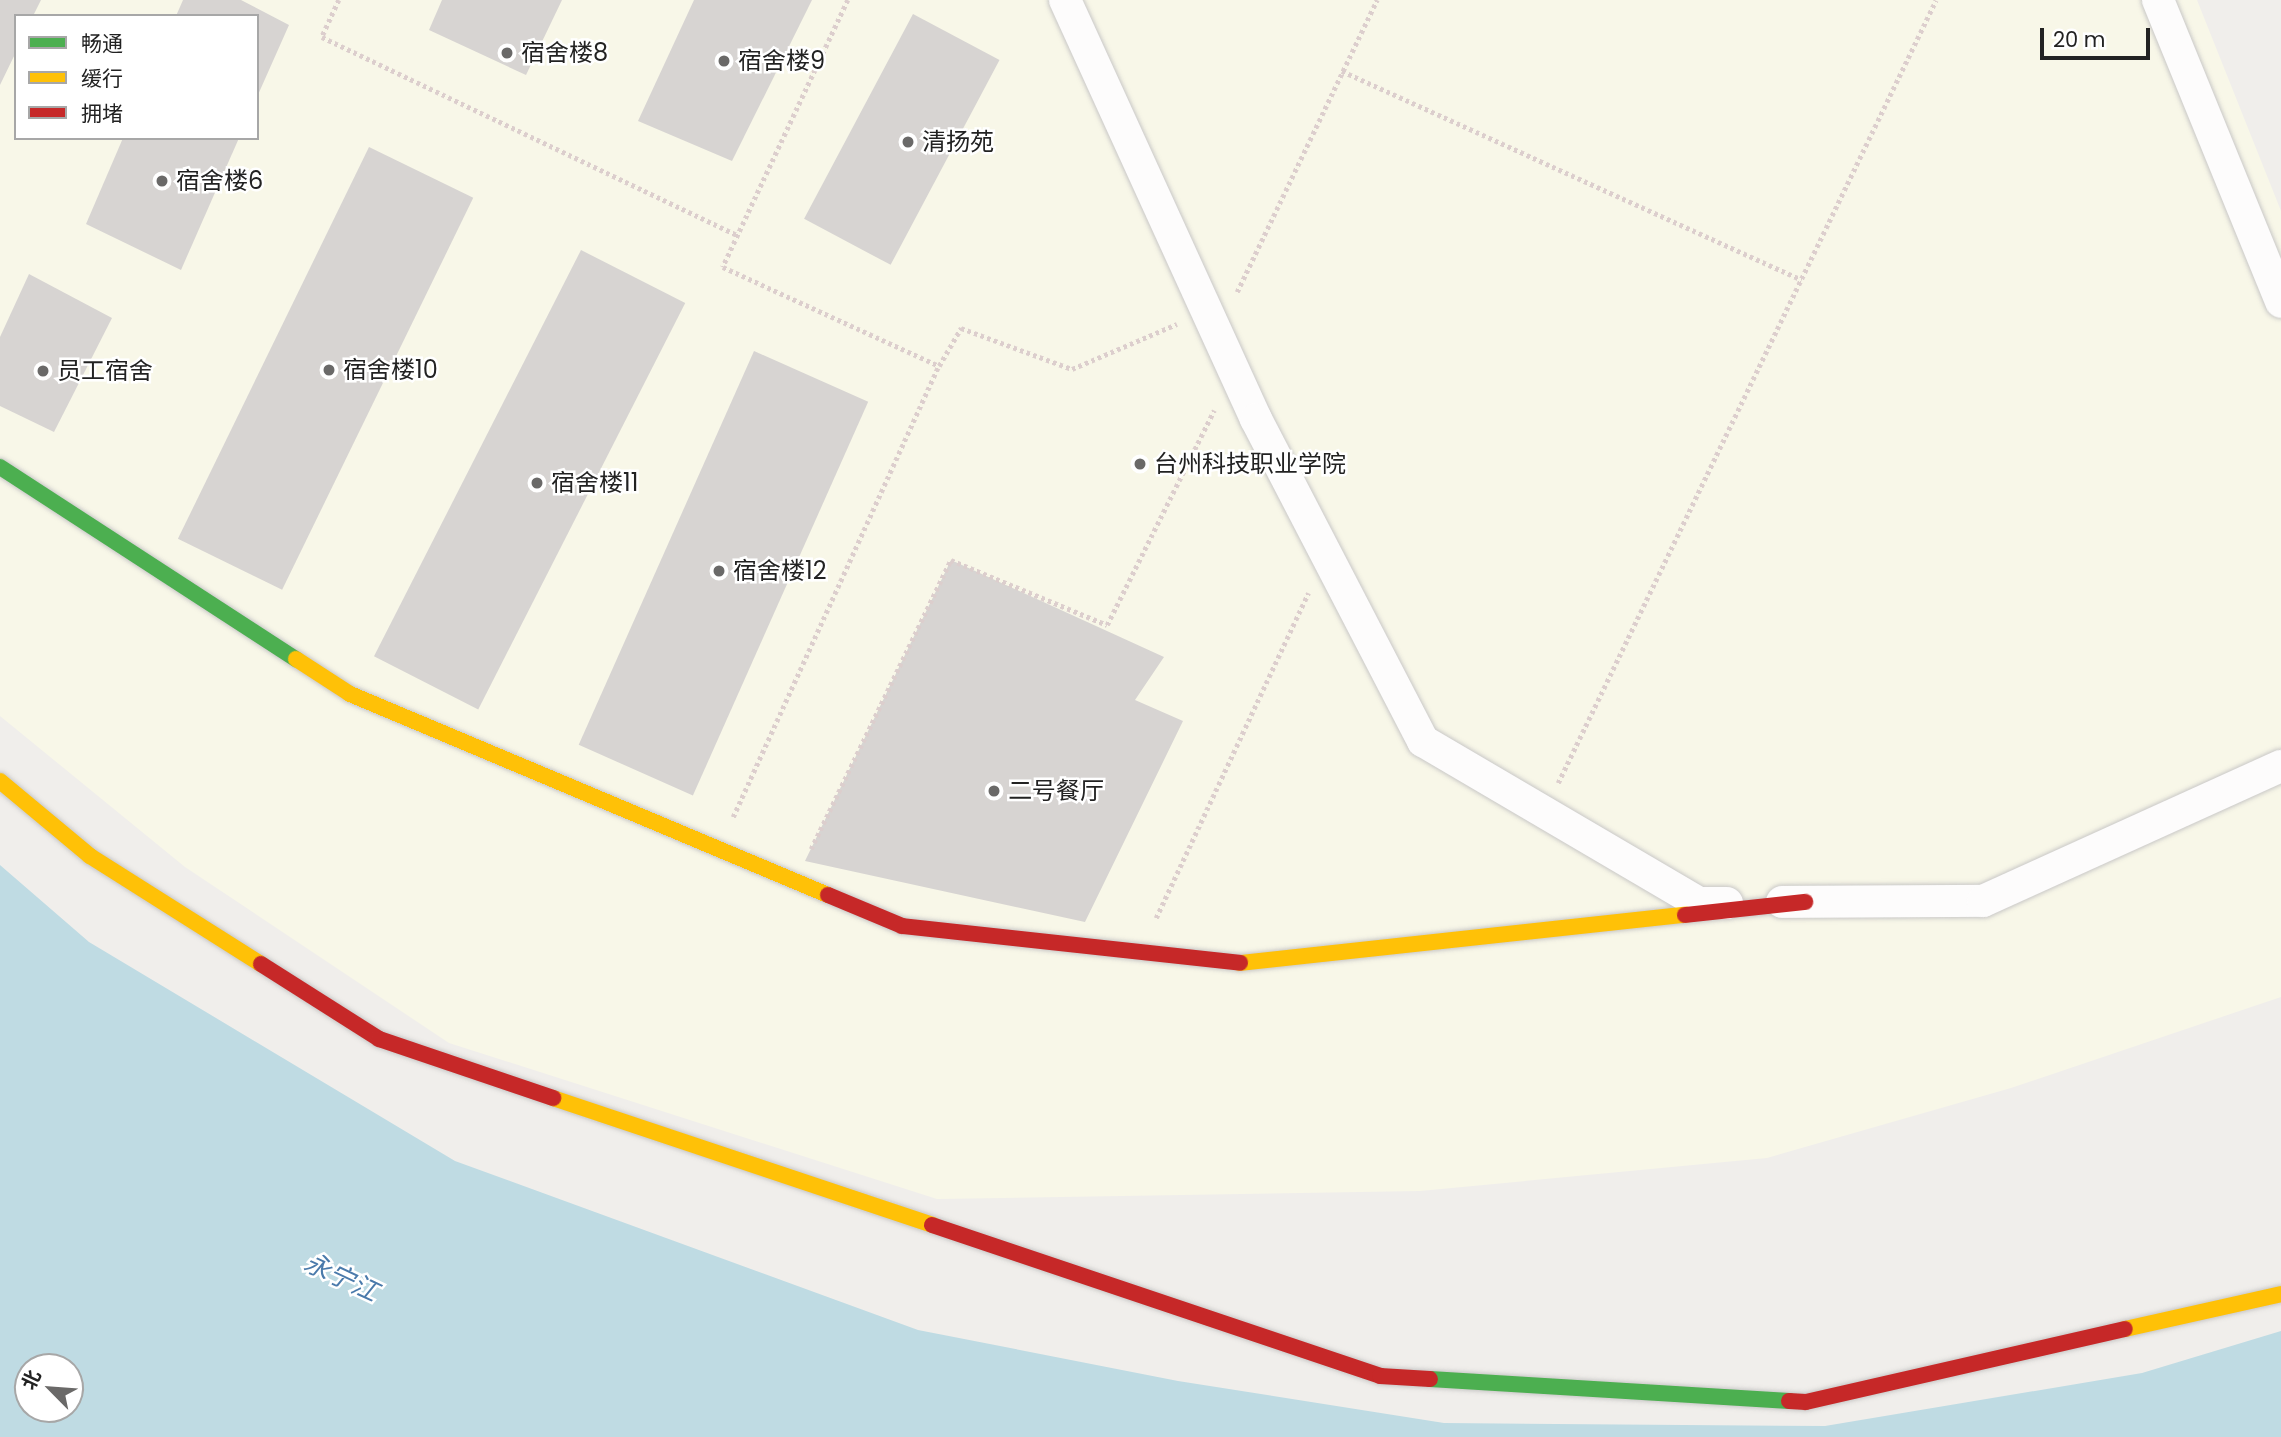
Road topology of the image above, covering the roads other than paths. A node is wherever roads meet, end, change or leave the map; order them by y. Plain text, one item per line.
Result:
1 (1065, 0) edge
2 (2158, 0) edge
3 (2281, 302) edge
4 (0, 467) edge
5 (2281, 766) edge
6 (0, 781) edge
7 (1805, 902) junction
8 (2281, 1294) edge

1 - 7 street
2 - 3 street
4 - 7 street
5 - 7 street
6 - 8 street

